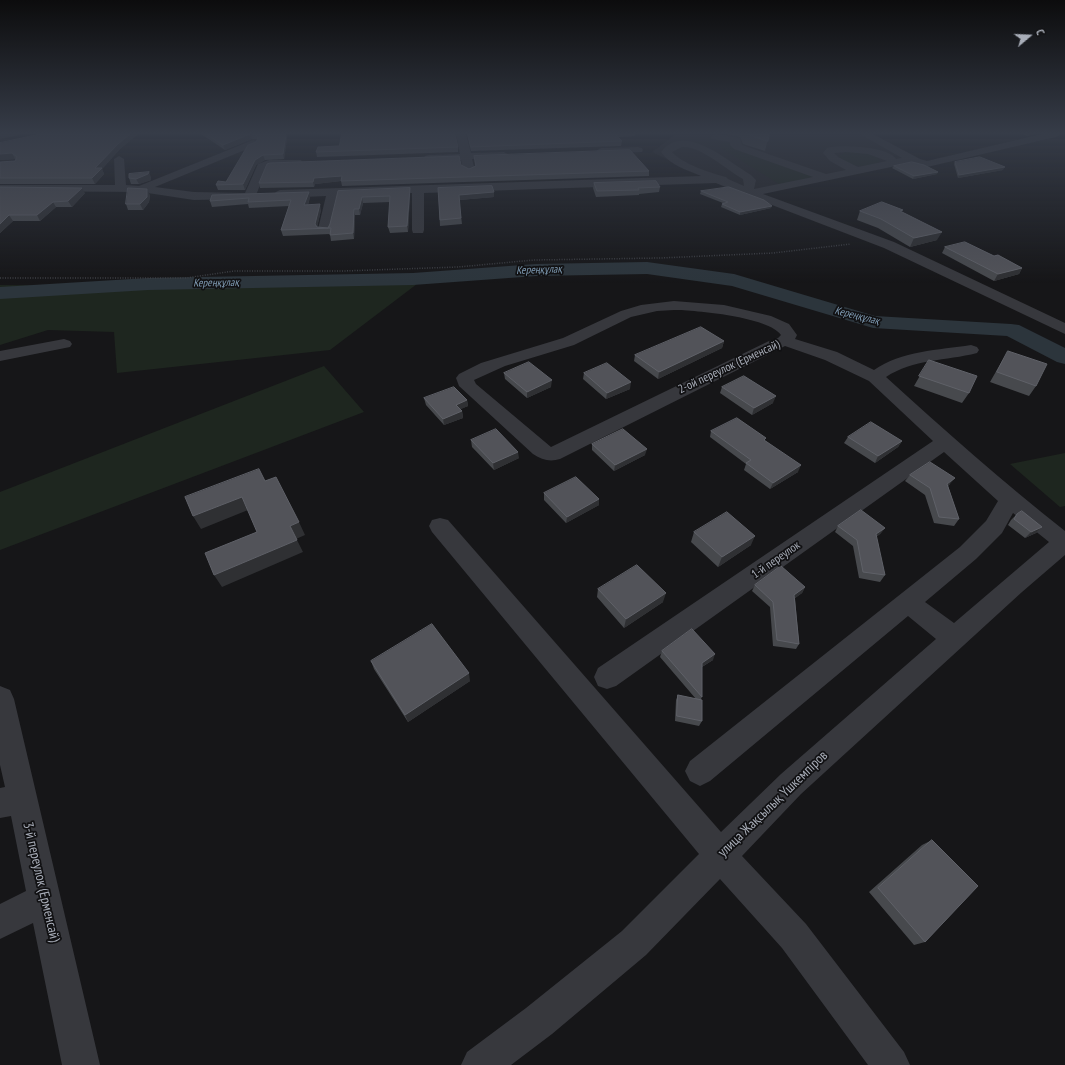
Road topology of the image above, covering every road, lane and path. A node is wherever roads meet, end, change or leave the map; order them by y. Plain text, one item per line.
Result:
1 (121, 184) edge
2 (154, 184) edge
3 (255, 184) edge
4 (472, 184) edge
5 (588, 184) edge
6 (733, 184) edge
7 (744, 184) edge
8 (762, 184) edge
9 (773, 184) edge
10 (473, 187) junction
11 (748, 187) junction
12 (5, 188) edge
13 (121, 189) junction
14 (141, 189) junction
15 (418, 190) junction
16 (333, 193) junction
17 (250, 195) junction
18 (0, 196) edge
19 (324, 229) edge
20 (418, 230) dead end
21 (879, 241) junction
22 (0, 278) edge
23 (1065, 328) edge
24 (784, 341) junction
25 (64, 344) dead end
26 (971, 350) dead end
27 (0, 356) edge
28 (875, 377) junction
29 (945, 442) junction
30 (1010, 499) junction
31 (440, 526) dead end
32 (1065, 542) edge
33 (907, 602) junction
34 (954, 638) junction
35 (607, 677) dead end
36 (0, 700) edge
37 (700, 771) dead end
38 (11, 801) edge
39 (720, 855) junction
40 (44, 899) junction
41 (0, 922) edge
42 (81, 1065) edge
43 (480, 1065) edge
44 (891, 1065) edge

1 - 13 street
2 - 14 street
3 - 17 street
4 - 10 street
5 - 10 street
6 - 11 street
7 - 11 street
8 - 11 street
9 - 11 street
10 - 15 street
11 - 21 street
12 - 13 street
12 - 18 street
13 - 14 street
14 - 17 street
15 - 16 street
15 - 20 street
16 - 17 street
16 - 19 street
21 - 22 path
21 - 23 street
24 - 24 street, 2-ой переулок (Ерменсай)
24 - 28 street, 2-ой переулок (Ерменсай)
25 - 27 street
26 - 28 street
28 - 29 street, 2-ой переулок (Ерменсай)
29 - 30 street, 2-ой переулок (Ерменсай)
29 - 35 street, 1-й переулок
30 - 32 street, 2-ой переулок (Ерменсай)
30 - 33 street
31 - 39 street
32 - 34 street, улица Жақсылық Үшкемпіров
33 - 34 street
33 - 37 street
34 - 39 street, улица Жақсылық Үшкемпіров
36 - 38 street, 3-й переулок (Ерменсай)
38 - 40 street, 3-й переулок (Ерменсай)
39 - 43 street, улица Жақсылық Үшкемпіров
39 - 44 street
40 - 41 street
40 - 42 street, 3-й переулок (Ерменсай)

